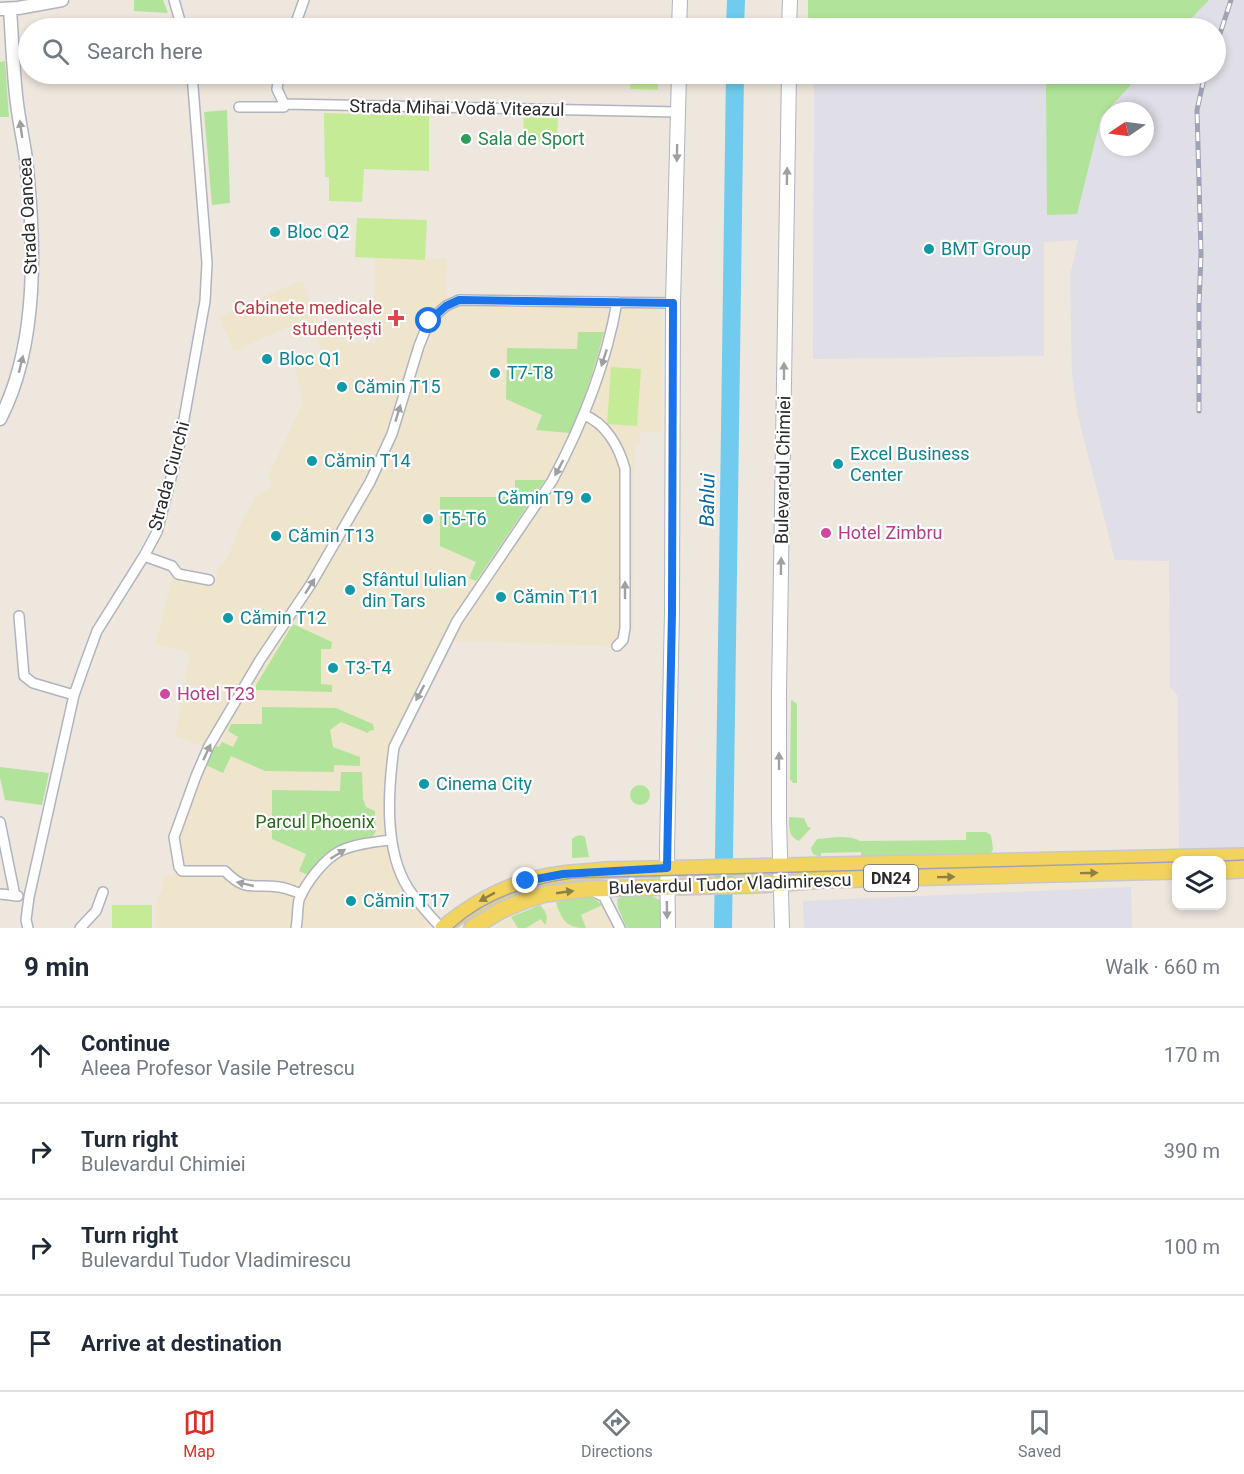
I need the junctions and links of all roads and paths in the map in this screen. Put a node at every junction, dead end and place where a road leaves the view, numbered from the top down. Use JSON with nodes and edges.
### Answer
{"nodes":[{"id":1,"x":62,"y":0,"type":"edge"},
{"id":2,"x":174,"y":0,"type":"edge"},
{"id":3,"x":304,"y":0,"type":"edge"},
{"id":4,"x":680,"y":0,"type":"edge"},
{"id":5,"x":790,"y":0,"type":"edge"},
{"id":6,"x":5,"y":9,"type":"edge"},
{"id":7,"x":179,"y":18,"type":"edge"},
{"id":8,"x":298,"y":18,"type":"edge"},
{"id":9,"x":679,"y":18,"type":"edge"},
{"id":10,"x":789,"y":18,"type":"edge"},
{"id":11,"x":193,"y":84,"type":"edge"},
{"id":12,"x":278,"y":84,"type":"edge"},
{"id":13,"x":678,"y":84,"type":"edge"},
{"id":14,"x":789,"y":84,"type":"edge"},
{"id":15,"x":284,"y":104,"type":"junction"},
{"id":16,"x":239,"y":106,"type":"dead end"},
{"id":17,"x":678,"y":111,"type":"junction"},
{"id":18,"x":617,"y":302,"type":"junction"},
{"id":19,"x":673,"y":303,"type":"junction"},
{"id":20,"x":584,"y":415,"type":"junction"},
{"id":21,"x":0,"y":419,"type":"edge"},
{"id":22,"x":144,"y":556,"type":"junction"},
{"id":23,"x":209,"y":580,"type":"dead end"},
{"id":24,"x":19,"y":616,"type":"dead end"},
{"id":25,"x":617,"y":646,"type":"dead end"},
{"id":26,"x":74,"y":695,"type":"junction"},
{"id":27,"x":0,"y":822,"type":"edge"},
{"id":28,"x":390,"y":840,"type":"junction"},
{"id":29,"x":1244,"y":856,"type":"edge"},
{"id":30,"x":782,"y":866,"type":"junction"},
{"id":31,"x":667,"y":868,"type":"junction"},
{"id":32,"x":1244,"y":870,"type":"edge"},
{"id":33,"x":1172,"y":871,"type":"edge"},
{"id":34,"x":1226,"y":871,"type":"edge"},
{"id":35,"x":782,"y":882,"type":"junction"},
{"id":36,"x":667,"y":886,"type":"junction"},
{"id":37,"x":588,"y":889,"type":"junction"},
{"id":38,"x":103,"y":892,"type":"dead end"},
{"id":39,"x":0,"y":894,"type":"edge"},
{"id":40,"x":302,"y":894,"type":"junction"},
{"id":41,"x":15,"y":896,"type":"junction"},
{"id":42,"x":29,"y":897,"type":"junction"},
{"id":43,"x":28,"y":928,"type":"edge"},
{"id":44,"x":80,"y":928,"type":"edge"},
{"id":45,"x":296,"y":928,"type":"edge"},
{"id":46,"x":442,"y":928,"type":"edge"},
{"id":47,"x":472,"y":928,"type":"edge"},
{"id":48,"x":620,"y":928,"type":"edge"},
{"id":49,"x":668,"y":928,"type":"edge"},
{"id":50,"x":782,"y":928,"type":"edge"}],
"edges":[{"from":1,"to":6,"type":"street"},
{"from":2,"to":7,"type":"street"},
{"from":3,"to":8,"type":"street"},
{"from":4,"to":9,"type":"main road"},
{"from":5,"to":10,"type":"main road"},
{"from":21,"to":6,"type":"street","name":"Strada Oancea","one_way":true},
{"from":11,"to":22,"type":"street","name":"Strada Ciurchi"},
{"from":12,"to":15,"type":"street"},
{"from":13,"to":17,"type":"main road"},
{"from":30,"to":14,"type":"main road","name":"Bulevardul Chimiei","one_way":true},
{"from":15,"to":16,"type":"street","name":"Strada Mihai Vodă Viteazul"},
{"from":15,"to":17,"type":"street","name":"Strada Mihai Vodă Viteazul"},
{"from":17,"to":19,"type":"main road","one_way":true},
{"from":18,"to":19,"type":"street"},
{"from":18,"to":20,"type":"street","one_way":true},
{"from":40,"to":18,"type":"street","one_way":true},
{"from":19,"to":31,"type":"main road"},
{"from":25,"to":20,"type":"street","one_way":true},
{"from":20,"to":28,"type":"street","one_way":true},
{"from":22,"to":23,"type":"street"},
{"from":22,"to":26,"type":"street","name":"Strada Ciurchi"},
{"from":24,"to":26,"type":"street"},
{"from":26,"to":42,"type":"street","name":"Strada Ciurchi"},
{"from":27,"to":41,"type":"street"},
{"from":40,"to":28,"type":"street","one_way":true},
{"from":28,"to":46,"type":"street"},
{"from":29,"to":30,"type":"main road","name":"Bulevardul Tudor Vladimirescu","number":"DN24"},
{"from":30,"to":31,"type":"main road","name":"Bulevardul Tudor Vladimirescu","number":"DN24"},
{"from":30,"to":35,"type":"main road","name":"Bulevardul Chimiei"},
{"from":31,"to":36,"type":"main road"},
{"from":31,"to":46,"type":"main road","name":"Bulevardul Tudor Vladimirescu","number":"DN24","one_way":true},
{"from":32,"to":34,"type":"main road"},
{"from":35,"to":33,"type":"main road","name":"Bulevardul Tudor Vladimirescu","number":"DN24","one_way":true},
{"from":35,"to":36,"type":"main road","name":"Bulevardul Tudor Vladimirescu","number":"DN24"},
{"from":35,"to":50,"type":"main road","name":"Bulevardul Chimiei"},
{"from":36,"to":37,"type":"main road","name":"Bulevardul Tudor Vladimirescu","number":"DN24"},
{"from":36,"to":49,"type":"main road","one_way":true},
{"from":47,"to":37,"type":"main road","name":"Bulevardul Tudor Vladimirescu","number":"DN24","one_way":true},
{"from":37,"to":48,"type":"street"},
{"from":38,"to":44,"type":"street"},
{"from":39,"to":41,"type":"street"},
{"from":40,"to":45,"type":"street"},
{"from":41,"to":42,"type":"street"},
{"from":42,"to":43,"type":"street","name":"Strada Ciurchi"}]}
